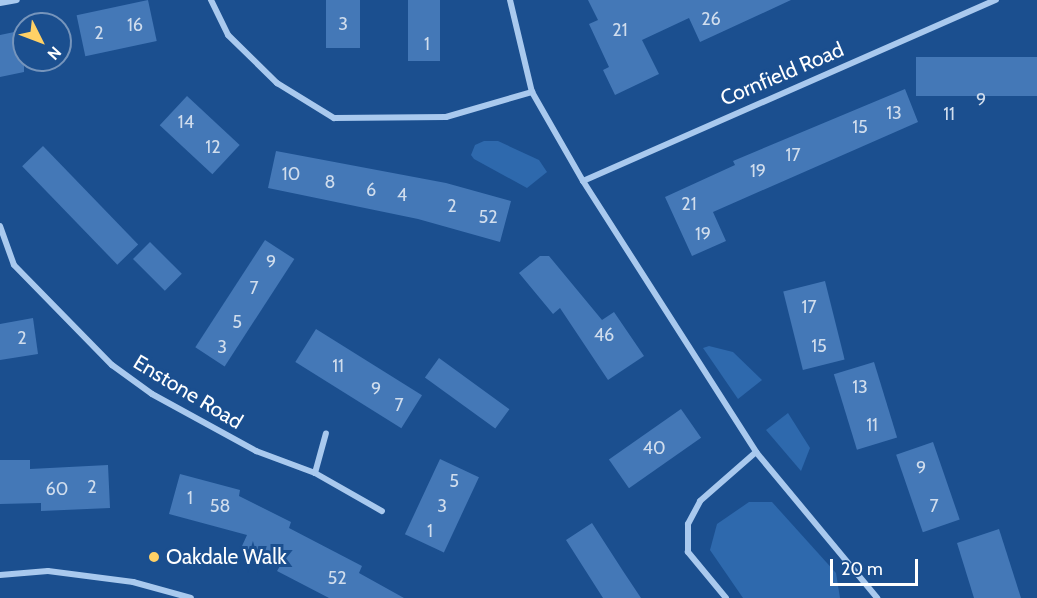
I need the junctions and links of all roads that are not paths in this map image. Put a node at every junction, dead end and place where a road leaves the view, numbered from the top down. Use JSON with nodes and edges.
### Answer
{"nodes":[{"id":1,"x":18,"y":0,"type":"edge"},
{"id":2,"x":211,"y":0,"type":"edge"},
{"id":3,"x":510,"y":0,"type":"edge"},
{"id":4,"x":996,"y":0,"type":"edge"},
{"id":5,"x":0,"y":3,"type":"edge"},
{"id":6,"x":532,"y":92,"type":"junction"},
{"id":7,"x":583,"y":181,"type":"junction"},
{"id":8,"x":0,"y":226,"type":"edge"},
{"id":9,"x":326,"y":433,"type":"dead end"},
{"id":10,"x":756,"y":452,"type":"junction"},
{"id":11,"x":315,"y":473,"type":"junction"},
{"id":12,"x":382,"y":512,"type":"dead end"},
{"id":13,"x":0,"y":575,"type":"edge"},
{"id":14,"x":190,"y":598,"type":"edge"},
{"id":15,"x":726,"y":598,"type":"edge"},
{"id":16,"x":875,"y":598,"type":"edge"}],
"edges":[{"from":1,"to":5,"type":"street"},
{"from":2,"to":6,"type":"street"},
{"from":3,"to":6,"type":"street"},
{"from":4,"to":7,"type":"street","name":"Cornfield Road"},
{"from":6,"to":7,"type":"street"},
{"from":7,"to":10,"type":"street"},
{"from":8,"to":11,"type":"street","name":"Enstone Road"},
{"from":9,"to":11,"type":"street"},
{"from":10,"to":15,"type":"street"},
{"from":10,"to":16,"type":"street"},
{"from":11,"to":12,"type":"street","name":"Enstone Road"},
{"from":13,"to":14,"type":"street"}]}
